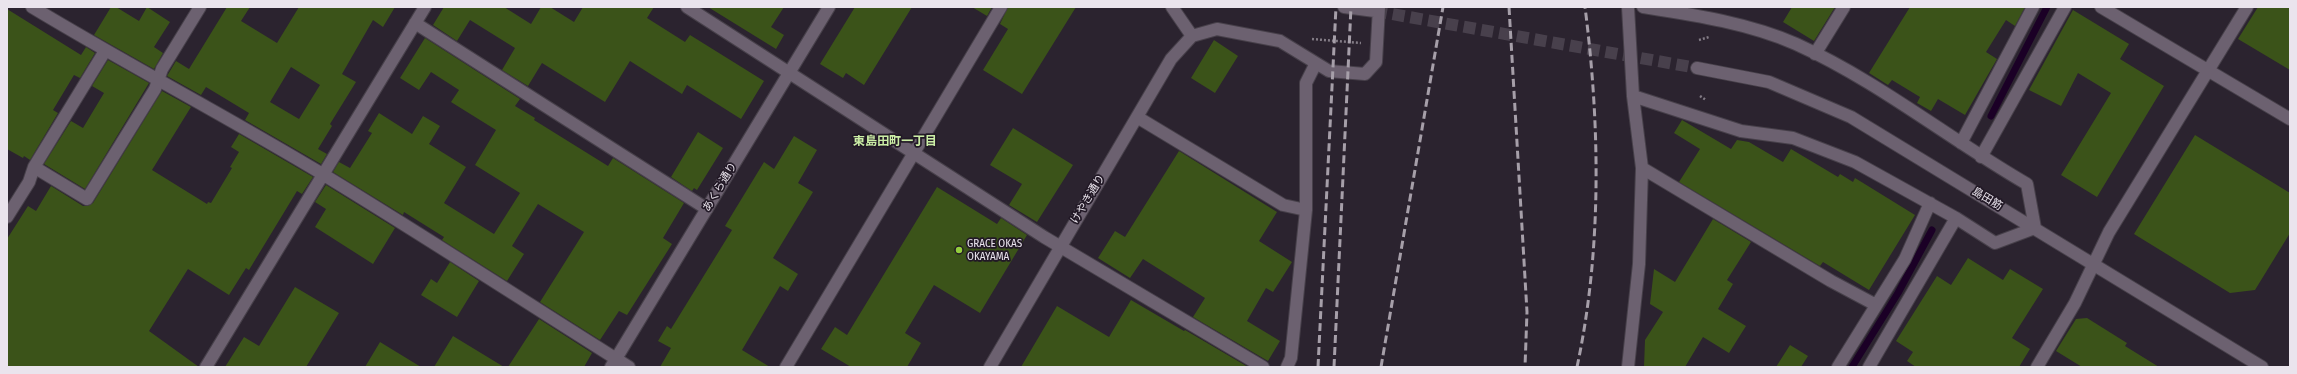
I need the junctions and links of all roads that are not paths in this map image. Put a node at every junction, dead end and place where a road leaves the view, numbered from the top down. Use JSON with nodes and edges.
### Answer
{"nodes":[{"id":1,"x":32,"y":7,"type":"edge"},
{"id":2,"x":200,"y":7,"type":"edge"},
{"id":3,"x":425,"y":7,"type":"edge"},
{"id":4,"x":688,"y":7,"type":"edge"},
{"id":5,"x":829,"y":7,"type":"edge"},
{"id":6,"x":1001,"y":7,"type":"edge"},
{"id":7,"x":1172,"y":7,"type":"edge"},
{"id":8,"x":1344,"y":7,"type":"edge"},
{"id":9,"x":1628,"y":7,"type":"edge"},
{"id":10,"x":1643,"y":7,"type":"edge"},
{"id":11,"x":1844,"y":7,"type":"edge"},
{"id":12,"x":2033,"y":7,"type":"edge"},
{"id":13,"x":2065,"y":7,"type":"edge"},
{"id":14,"x":2101,"y":7,"type":"edge"},
{"id":15,"x":2247,"y":7,"type":"edge"},
{"id":16,"x":1377,"y":9,"type":"edge"},
{"id":17,"x":415,"y":23,"type":"junction"},
{"id":18,"x":1192,"y":36,"type":"junction"},
{"id":19,"x":105,"y":51,"type":"junction"},
{"id":20,"x":1815,"y":54,"type":"junction"},
{"id":21,"x":1316,"y":63,"type":"junction"},
{"id":22,"x":1697,"y":68,"type":"tunnel mouth"},
{"id":23,"x":2209,"y":72,"type":"junction"},
{"id":24,"x":789,"y":74,"type":"junction"},
{"id":25,"x":157,"y":79,"type":"junction"},
{"id":26,"x":1633,"y":96,"type":"junction"},
{"id":27,"x":1137,"y":117,"type":"junction"},
{"id":28,"x":2290,"y":119,"type":"edge"},
{"id":29,"x":1961,"y":144,"type":"junction"},
{"id":30,"x":914,"y":151,"type":"junction"},
{"id":31,"x":1981,"y":157,"type":"junction"},
{"id":32,"x":34,"y":167,"type":"junction"},
{"id":33,"x":1642,"y":168,"type":"junction"},
{"id":34,"x":323,"y":175,"type":"junction"},
{"id":35,"x":1930,"y":203,"type":"junction"},
{"id":36,"x":707,"y":210,"type":"junction"},
{"id":37,"x":1306,"y":210,"type":"junction"},
{"id":38,"x":7,"y":217,"type":"edge"},
{"id":39,"x":1956,"y":218,"type":"junction"},
{"id":40,"x":2035,"y":228,"type":"junction"},
{"id":41,"x":1060,"y":246,"type":"junction"},
{"id":42,"x":2093,"y":264,"type":"junction"},
{"id":43,"x":1876,"y":305,"type":"junction"},
{"id":44,"x":614,"y":363,"type":"edge"},
{"id":45,"x":1875,"y":365,"type":"edge"},
{"id":46,"x":210,"y":366,"type":"edge"},
{"id":47,"x":629,"y":367,"type":"edge"},
{"id":48,"x":786,"y":367,"type":"edge"},
{"id":49,"x":990,"y":367,"type":"edge"},
{"id":50,"x":1263,"y":367,"type":"edge"},
{"id":51,"x":1287,"y":367,"type":"edge"},
{"id":52,"x":1628,"y":367,"type":"edge"},
{"id":53,"x":1838,"y":367,"type":"edge"},
{"id":54,"x":2037,"y":367,"type":"edge"},
{"id":55,"x":2262,"y":367,"type":"edge"}],
"edges":[{"from":1,"to":19,"type":"street"},
{"from":2,"to":25,"type":"street"},
{"from":3,"to":17,"type":"street"},
{"from":4,"to":24,"type":"street"},
{"from":5,"to":24,"type":"street","name":"あくら通り"},
{"from":6,"to":30,"type":"street"},
{"from":7,"to":18,"type":"street"},
{"from":8,"to":16,"type":"street"},
{"from":9,"to":26,"type":"street"},
{"from":10,"to":20,"type":"street"},
{"from":11,"to":20,"type":"street"},
{"from":12,"to":29,"type":"street"},
{"from":13,"to":31,"type":"street"},
{"from":14,"to":23,"type":"street"},
{"from":15,"to":23,"type":"street"},
{"from":16,"to":21,"type":"street"},
{"from":17,"to":34,"type":"street"},
{"from":17,"to":36,"type":"street"},
{"from":18,"to":21,"type":"street"},
{"from":18,"to":27,"type":"street","name":"けやき通り"},
{"from":19,"to":25,"type":"street"},
{"from":19,"to":32,"type":"street"},
{"from":20,"to":29,"type":"street"},
{"from":21,"to":37,"type":"street"},
{"from":22,"to":40,"type":"street","name":"島田筋"},
{"from":23,"to":28,"type":"street"},
{"from":23,"to":42,"type":"street"},
{"from":24,"to":30,"type":"street"},
{"from":24,"to":36,"type":"street","name":"あくら通り"},
{"from":25,"to":32,"type":"street"},
{"from":25,"to":34,"type":"street"},
{"from":26,"to":33,"type":"street"},
{"from":26,"to":35,"type":"street"},
{"from":27,"to":37,"type":"street"},
{"from":27,"to":41,"type":"street","name":"けやき通り"},
{"from":29,"to":31,"type":"street"},
{"from":30,"to":41,"type":"street"},
{"from":30,"to":48,"type":"street"},
{"from":31,"to":40,"type":"street"},
{"from":32,"to":38,"type":"street"},
{"from":33,"to":43,"type":"street"},
{"from":33,"to":52,"type":"street"},
{"from":34,"to":44,"type":"street"},
{"from":34,"to":46,"type":"street"},
{"from":35,"to":39,"type":"street"},
{"from":35,"to":43,"type":"street"},
{"from":36,"to":44,"type":"street","name":"あくら通り"},
{"from":37,"to":51,"type":"street"},
{"from":39,"to":40,"type":"street"},
{"from":39,"to":45,"type":"street"},
{"from":40,"to":42,"type":"street","name":"島田筋"},
{"from":41,"to":49,"type":"street","name":"けやき通り"},
{"from":41,"to":50,"type":"street"},
{"from":42,"to":54,"type":"street"},
{"from":42,"to":55,"type":"street","name":"島田筋"},
{"from":43,"to":53,"type":"street"},
{"from":44,"to":47,"type":"street"}]}
